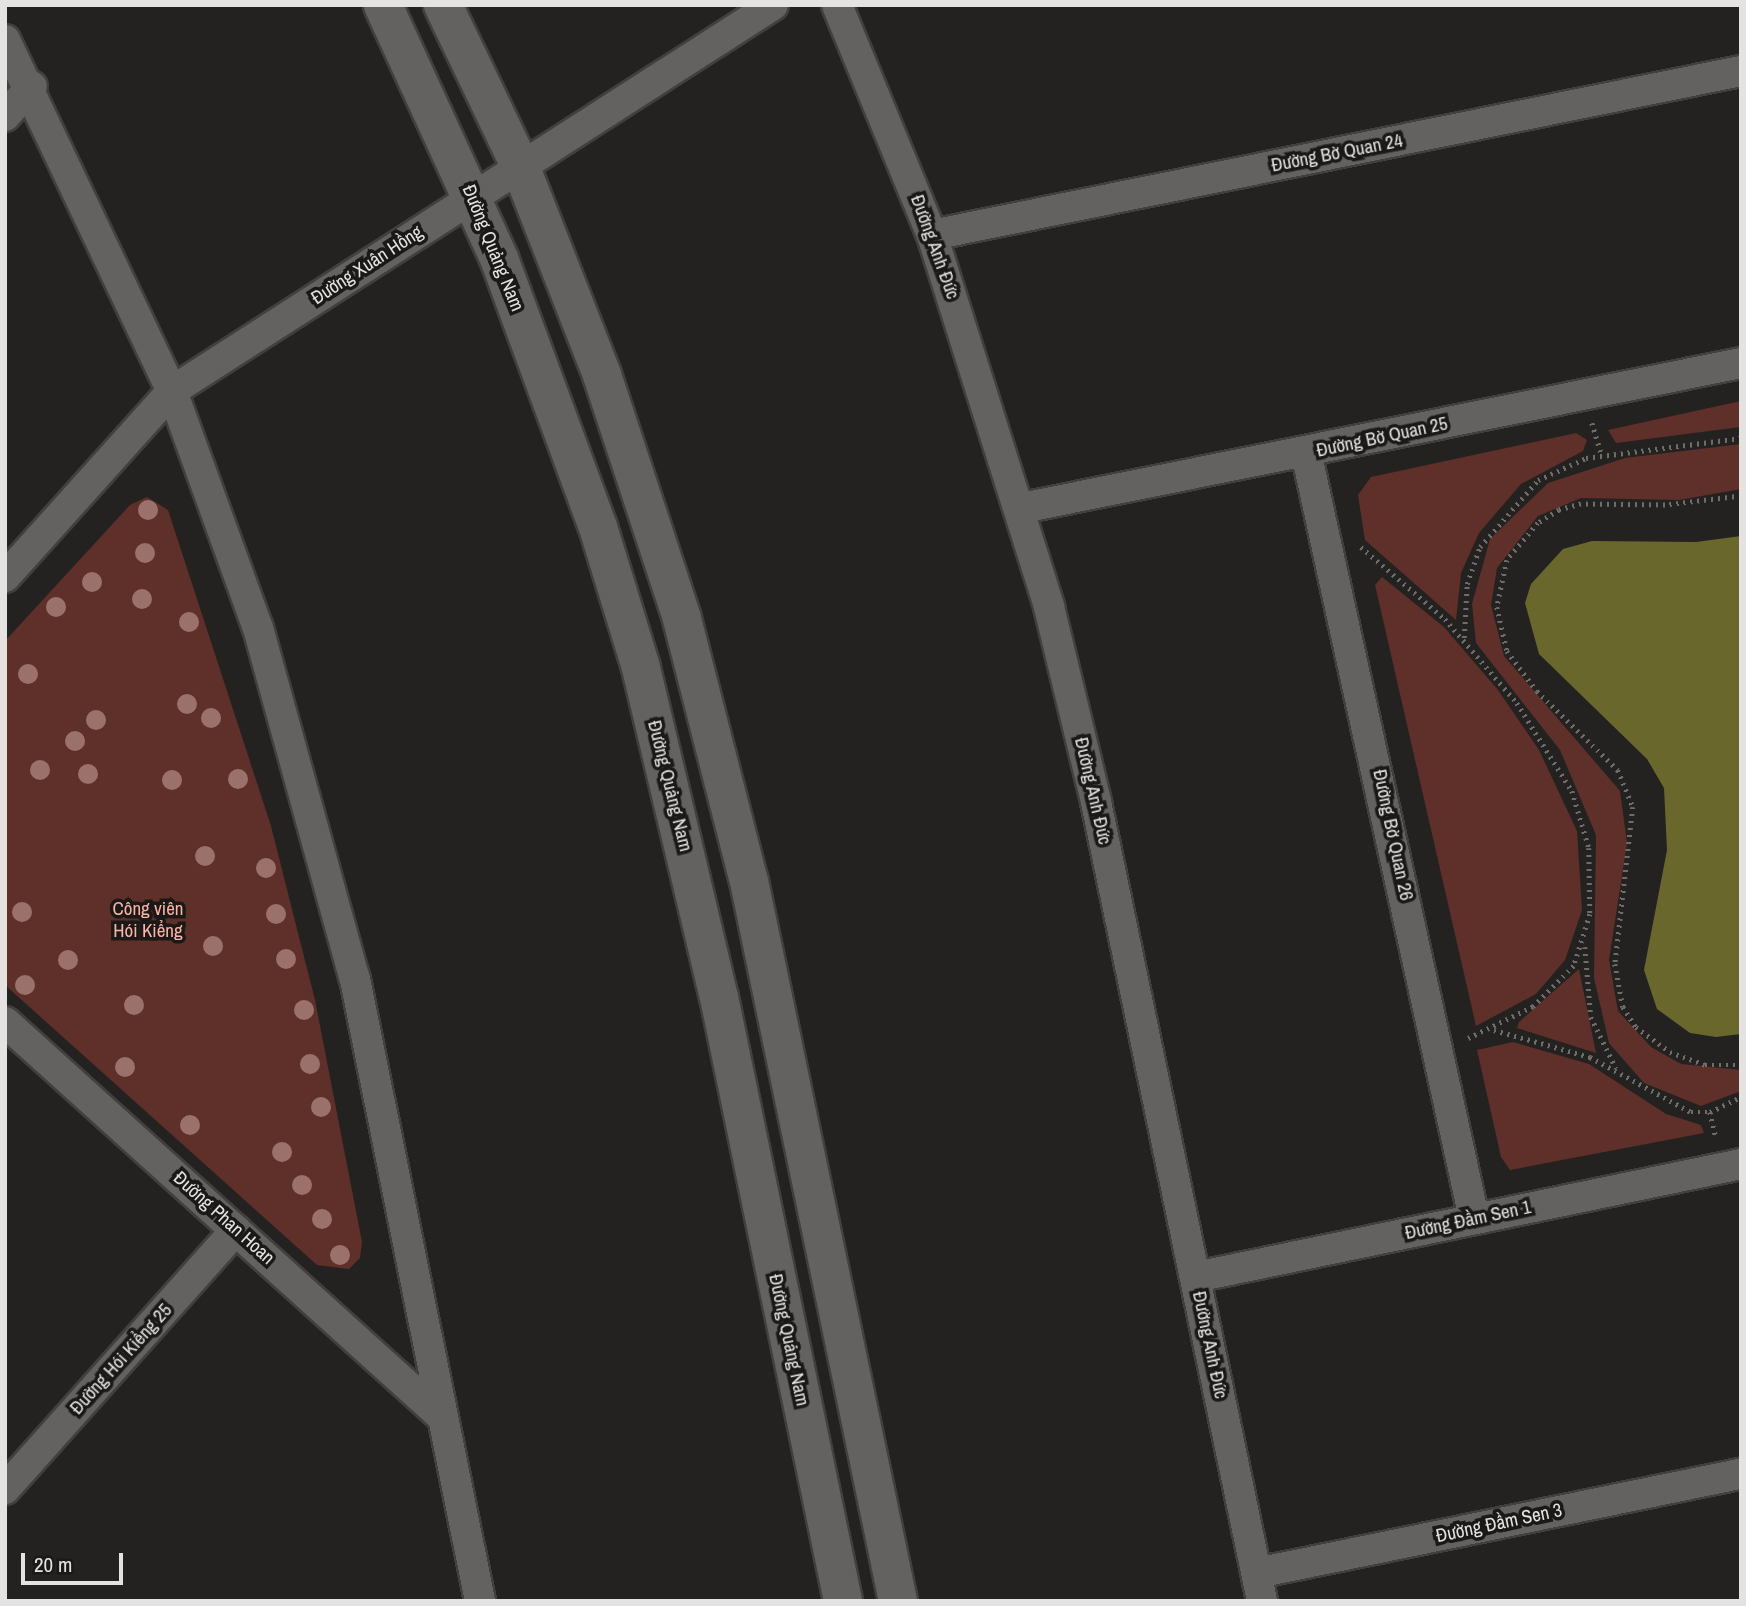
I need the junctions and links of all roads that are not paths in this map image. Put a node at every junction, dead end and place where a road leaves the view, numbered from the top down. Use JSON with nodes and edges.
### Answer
{"nodes":[{"id":1,"x":383,"y":5,"type":"edge"},
{"id":2,"x":443,"y":5,"type":"edge"},
{"id":3,"x":774,"y":5,"type":"edge"},
{"id":4,"x":837,"y":5,"type":"edge"},
{"id":5,"x":5,"y":40,"type":"edge"},
{"id":6,"x":1741,"y":71,"type":"edge"},
{"id":7,"x":32,"y":86,"type":"junction"},
{"id":8,"x":5,"y":116,"type":"edge"},
{"id":9,"x":521,"y":168,"type":"junction"},
{"id":10,"x":473,"y":197,"type":"junction"},
{"id":11,"x":932,"y":235,"type":"junction"},
{"id":12,"x":1741,"y":363,"type":"edge"},
{"id":13,"x":173,"y":391,"type":"junction"},
{"id":14,"x":1306,"y":452,"type":"junction"},
{"id":15,"x":1022,"y":508,"type":"junction"},
{"id":16,"x":5,"y":578,"type":"edge"},
{"id":17,"x":8,"y":1029,"type":"edge"},
{"id":18,"x":1741,"y":1164,"type":"edge"},
{"id":19,"x":1474,"y":1218,"type":"junction"},
{"id":20,"x":236,"y":1230,"type":"junction"},
{"id":21,"x":1196,"y":1278,"type":"junction"},
{"id":22,"x":441,"y":1416,"type":"junction"},
{"id":23,"x":1741,"y":1474,"type":"edge"},
{"id":24,"x":5,"y":1489,"type":"edge"},
{"id":25,"x":1259,"y":1587,"type":"edge"},
{"id":26,"x":480,"y":1601,"type":"edge"},
{"id":27,"x":843,"y":1601,"type":"edge"},
{"id":28,"x":898,"y":1601,"type":"edge"}],
"edges":[{"from":1,"to":10,"type":"main road","name":"Đường Quảng Nam"},
{"from":2,"to":9,"type":"main road"},
{"from":3,"to":9,"type":"street","name":"Đường Xuân Hồng"},
{"from":4,"to":11,"type":"street","name":"Đường Anh Đức"},
{"from":5,"to":7,"type":"street"},
{"from":6,"to":11,"type":"street","name":"Đường Bờ Quan 24"},
{"from":7,"to":8,"type":"street"},
{"from":7,"to":13,"type":"street"},
{"from":9,"to":10,"type":"street","name":"Đường Xuân Hồng"},
{"from":9,"to":28,"type":"main road"},
{"from":10,"to":13,"type":"street","name":"Đường Xuân Hồng"},
{"from":10,"to":27,"type":"main road","name":"Đường Quảng Nam"},
{"from":11,"to":15,"type":"street","name":"Đường Anh Đức"},
{"from":12,"to":14,"type":"street","name":"Đường Bờ Quan 25"},
{"from":13,"to":16,"type":"street","name":"Đường Xuân Hồng"},
{"from":13,"to":22,"type":"street"},
{"from":14,"to":15,"type":"street","name":"Đường Bờ Quan 25"},
{"from":14,"to":19,"type":"street","name":"Đường Bờ Quan 26"},
{"from":15,"to":21,"type":"street","name":"Đường Anh Đức"},
{"from":17,"to":20,"type":"street","name":"Đường Phan Hoan"},
{"from":18,"to":19,"type":"street","name":"Đường Đầm Sen 1"},
{"from":19,"to":21,"type":"street","name":"Đường Đầm Sen 1"},
{"from":20,"to":22,"type":"street","name":"Đường Phan Hoan"},
{"from":20,"to":24,"type":"street","name":"Đường Hói Kiểng 25"},
{"from":21,"to":25,"type":"street","name":"Đường Anh Đức"},
{"from":22,"to":26,"type":"street"},
{"from":23,"to":25,"type":"street","name":"Đường Đầm Sen 3"}]}
